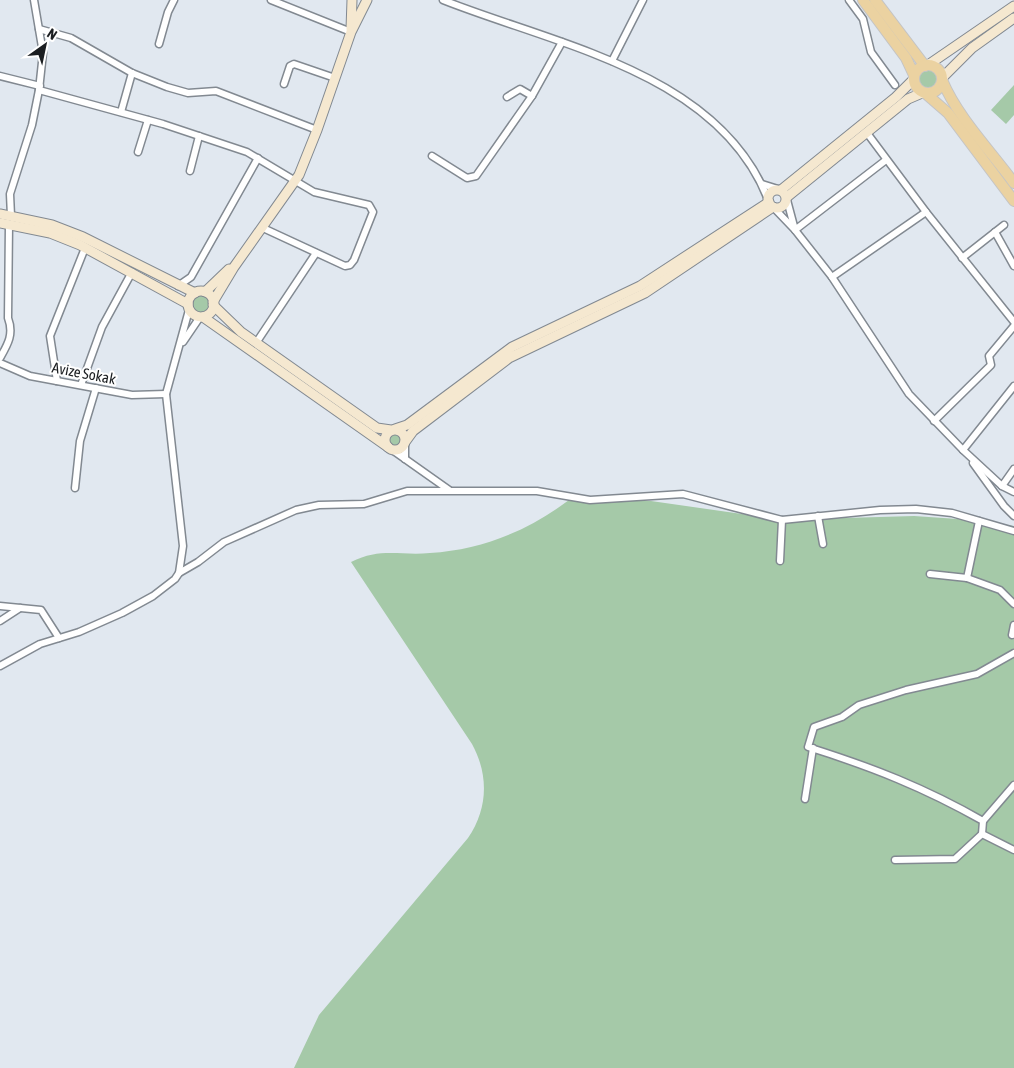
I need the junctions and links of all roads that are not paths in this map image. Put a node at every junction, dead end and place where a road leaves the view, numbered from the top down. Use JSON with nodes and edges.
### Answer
{"nodes":[{"id":1,"x":34,"y":0,"type":"edge"},
{"id":2,"x":174,"y":0,"type":"edge"},
{"id":3,"x":271,"y":0,"type":"edge"},
{"id":4,"x":352,"y":0,"type":"edge"},
{"id":5,"x":367,"y":0,"type":"edge"},
{"id":6,"x":442,"y":0,"type":"edge"},
{"id":7,"x":643,"y":0,"type":"edge"},
{"id":8,"x":849,"y":0,"type":"edge"},
{"id":9,"x":863,"y":0,"type":"edge"},
{"id":10,"x":875,"y":0,"type":"edge"},
{"id":11,"x":1014,"y":6,"type":"edge"},
{"id":12,"x":1014,"y":18,"type":"edge"},
{"id":13,"x":39,"y":29,"type":"junction"},
{"id":14,"x":351,"y":32,"type":"junction"},
{"id":15,"x":562,"y":42,"type":"junction"},
{"id":16,"x":159,"y":44,"type":"dead end"},
{"id":17,"x":612,"y":62,"type":"junction"},
{"id":18,"x":927,"y":66,"type":"junction"},
{"id":19,"x":132,"y":74,"type":"junction"},
{"id":20,"x":0,"y":76,"type":"edge"},
{"id":21,"x":914,"y":77,"type":"junction"},
{"id":22,"x":335,"y":78,"type":"junction"},
{"id":23,"x":942,"y":79,"type":"junction"},
{"id":24,"x":284,"y":84,"type":"dead end"},
{"id":25,"x":895,"y":84,"type":"dead end"},
{"id":26,"x":39,"y":88,"type":"junction"},
{"id":27,"x":924,"y":93,"type":"junction"},
{"id":28,"x":532,"y":96,"type":"junction"},
{"id":29,"x":507,"y":97,"type":"dead end"},
{"id":30,"x":121,"y":112,"type":"junction"},
{"id":31,"x":148,"y":120,"type":"junction"},
{"id":32,"x":317,"y":130,"type":"junction"},
{"id":33,"x":867,"y":133,"type":"junction"},
{"id":34,"x":200,"y":136,"type":"junction"},
{"id":35,"x":138,"y":152,"type":"dead end"},
{"id":36,"x":432,"y":156,"type":"dead end"},
{"id":37,"x":258,"y":158,"type":"junction"},
{"id":38,"x":886,"y":160,"type":"junction"},
{"id":39,"x":190,"y":171,"type":"dead end"},
{"id":40,"x":295,"y":182,"type":"junction"},
{"id":41,"x":1014,"y":183,"type":"edge"},
{"id":42,"x":762,"y":184,"type":"junction"},
{"id":43,"x":783,"y":194,"type":"junction"},
{"id":44,"x":1014,"y":201,"type":"edge"},
{"id":45,"x":771,"y":204,"type":"junction"},
{"id":46,"x":926,"y":212,"type":"junction"},
{"id":47,"x":0,"y":214,"type":"edge"},
{"id":48,"x":7,"y":221,"type":"edge"},
{"id":49,"x":1004,"y":225,"type":"dead end"},
{"id":50,"x":262,"y":228,"type":"junction"},
{"id":51,"x":795,"y":230,"type":"junction"},
{"id":52,"x":995,"y":232,"type":"junction"},
{"id":53,"x":85,"y":248,"type":"junction"},
{"id":54,"x":316,"y":253,"type":"junction"},
{"id":55,"x":962,"y":258,"type":"junction"},
{"id":56,"x":234,"y":266,"type":"junction"},
{"id":57,"x":1014,"y":266,"type":"edge"},
{"id":58,"x":132,"y":272,"type":"junction"},
{"id":59,"x":832,"y":277,"type":"junction"},
{"id":60,"x":178,"y":286,"type":"junction"},
{"id":61,"x":205,"y":292,"type":"junction"},
{"id":62,"x":195,"y":293,"type":"junction"},
{"id":63,"x":213,"y":304,"type":"junction"},
{"id":64,"x":189,"y":307,"type":"junction"},
{"id":65,"x":0,"y":313,"type":"edge"},
{"id":66,"x":202,"y":317,"type":"junction"},
{"id":67,"x":8,"y":318,"type":"junction"},
{"id":68,"x":1014,"y":324,"type":"edge"},
{"id":69,"x":256,"y":343,"type":"junction"},
{"id":70,"x":179,"y":347,"type":"junction"},
{"id":71,"x":0,"y":358,"type":"edge"},
{"id":72,"x":0,"y":363,"type":"edge"},
{"id":73,"x":56,"y":381,"type":"junction"},
{"id":74,"x":81,"y":385,"type":"junction"},
{"id":75,"x":1014,"y":386,"type":"edge"},
{"id":76,"x":96,"y":388,"type":"junction"},
{"id":77,"x":166,"y":394,"type":"junction"},
{"id":78,"x":934,"y":421,"type":"junction"},
{"id":79,"x":393,"y":430,"type":"junction"},
{"id":80,"x":405,"y":442,"type":"junction"},
{"id":81,"x":389,"y":448,"type":"junction"},
{"id":82,"x":963,"y":450,"type":"junction"},
{"id":83,"x":405,"y":459,"type":"junction"},
{"id":84,"x":1014,"y":469,"type":"edge"},
{"id":85,"x":1002,"y":486,"type":"junction"},
{"id":86,"x":75,"y":488,"type":"dead end"},
{"id":87,"x":449,"y":490,"type":"junction"},
{"id":88,"x":1014,"y":492,"type":"edge"},
{"id":89,"x":818,"y":516,"type":"junction"},
{"id":90,"x":1014,"y":516,"type":"edge"},
{"id":91,"x":782,"y":520,"type":"junction"},
{"id":92,"x":978,"y":521,"type":"junction"},
{"id":93,"x":1014,"y":531,"type":"edge"},
{"id":94,"x":823,"y":544,"type":"dead end"},
{"id":95,"x":780,"y":561,"type":"dead end"},
{"id":96,"x":179,"y":573,"type":"junction"},
{"id":97,"x":930,"y":574,"type":"dead end"},
{"id":98,"x":967,"y":578,"type":"junction"},
{"id":99,"x":1014,"y":604,"type":"edge"},
{"id":100,"x":0,"y":606,"type":"edge"},
{"id":101,"x":20,"y":608,"type":"junction"},
{"id":102,"x":0,"y":621,"type":"edge"},
{"id":103,"x":1014,"y":626,"type":"edge"},
{"id":104,"x":1012,"y":635,"type":"dead end"},
{"id":105,"x":59,"y":638,"type":"junction"},
{"id":106,"x":1014,"y":653,"type":"edge"},
{"id":107,"x":0,"y":666,"type":"edge"},
{"id":108,"x":813,"y":748,"type":"junction"},
{"id":109,"x":1014,"y":785,"type":"edge"},
{"id":110,"x":805,"y":799,"type":"dead end"},
{"id":111,"x":983,"y":821,"type":"junction"},
{"id":112,"x":982,"y":834,"type":"junction"},
{"id":113,"x":1014,"y":850,"type":"edge"},
{"id":114,"x":895,"y":860,"type":"dead end"}],
"edges":[{"from":1,"to":13,"type":"street"},
{"from":2,"to":16,"type":"street"},
{"from":3,"to":14,"type":"street"},
{"from":4,"to":14,"type":"street"},
{"from":5,"to":14,"type":"street"},
{"from":6,"to":15,"type":"street"},
{"from":7,"to":17,"type":"street"},
{"from":8,"to":25,"type":"street"},
{"from":9,"to":21,"type":"main road"},
{"from":10,"to":18,"type":"main road"},
{"from":11,"to":18,"type":"street"},
{"from":12,"to":23,"type":"street"},
{"from":13,"to":19,"type":"street"},
{"from":13,"to":26,"type":"street"},
{"from":14,"to":22,"type":"street"},
{"from":15,"to":17,"type":"street"},
{"from":15,"to":28,"type":"street"},
{"from":17,"to":42,"type":"street"},
{"from":18,"to":21,"type":"main road"},
{"from":18,"to":23,"type":"main road"},
{"from":19,"to":30,"type":"street"},
{"from":19,"to":32,"type":"street"},
{"from":20,"to":26,"type":"street"},
{"from":21,"to":27,"type":"main road"},
{"from":21,"to":43,"type":"street"},
{"from":22,"to":24,"type":"street"},
{"from":22,"to":32,"type":"street"},
{"from":23,"to":27,"type":"main road"},
{"from":23,"to":41,"type":"main road"},
{"from":26,"to":30,"type":"street"},
{"from":26,"to":48,"type":"street"},
{"from":27,"to":33,"type":"street"},
{"from":27,"to":44,"type":"main road"},
{"from":28,"to":29,"type":"street"},
{"from":28,"to":36,"type":"street"},
{"from":30,"to":31,"type":"street"},
{"from":31,"to":34,"type":"street"},
{"from":31,"to":35,"type":"street"},
{"from":32,"to":40,"type":"street"},
{"from":33,"to":38,"type":"street"},
{"from":33,"to":43,"type":"street"},
{"from":34,"to":37,"type":"street"},
{"from":34,"to":39,"type":"street"},
{"from":37,"to":40,"type":"street"},
{"from":37,"to":60,"type":"street"},
{"from":38,"to":46,"type":"street"},
{"from":38,"to":51,"type":"street"},
{"from":40,"to":50,"type":"street"},
{"from":40,"to":54,"type":"street"},
{"from":42,"to":43,"type":"street"},
{"from":42,"to":45,"type":"street"},
{"from":43,"to":45,"type":"street"},
{"from":43,"to":45,"type":"street"},
{"from":43,"to":51,"type":"street"},
{"from":45,"to":51,"type":"street"},
{"from":45,"to":79,"type":"street"},
{"from":45,"to":80,"type":"street"},
{"from":46,"to":55,"type":"street"},
{"from":46,"to":59,"type":"street"},
{"from":47,"to":48,"type":"street"},
{"from":48,"to":53,"type":"street"},
{"from":48,"to":60,"type":"street"},
{"from":48,"to":67,"type":"street"},
{"from":49,"to":52,"type":"street"},
{"from":50,"to":54,"type":"street"},
{"from":50,"to":56,"type":"street"},
{"from":51,"to":59,"type":"street"},
{"from":52,"to":55,"type":"street"},
{"from":52,"to":57,"type":"street"},
{"from":53,"to":58,"type":"street"},
{"from":53,"to":73,"type":"street"},
{"from":54,"to":69,"type":"street"},
{"from":55,"to":68,"type":"street"},
{"from":56,"to":61,"type":"street"},
{"from":56,"to":63,"type":"street"},
{"from":58,"to":64,"type":"street"},
{"from":58,"to":74,"type":"street"},
{"from":59,"to":78,"type":"street"},
{"from":60,"to":62,"type":"street"},
{"from":61,"to":62,"type":"street"},
{"from":61,"to":63,"type":"street"},
{"from":62,"to":64,"type":"street"},
{"from":63,"to":66,"type":"street"},
{"from":63,"to":69,"type":"street"},
{"from":64,"to":66,"type":"street"},
{"from":64,"to":70,"type":"street"},
{"from":65,"to":67,"type":"street"},
{"from":66,"to":70,"type":"street"},
{"from":66,"to":81,"type":"street"},
{"from":67,"to":71,"type":"street"},
{"from":68,"to":78,"type":"street"},
{"from":69,"to":79,"type":"street"},
{"from":70,"to":77,"type":"street"},
{"from":72,"to":73,"type":"street","name":"Avize Sokak"},
{"from":73,"to":74,"type":"street","name":"Avize Sokak"},
{"from":74,"to":76,"type":"street","name":"Avize Sokak"},
{"from":75,"to":82,"type":"street"},
{"from":76,"to":77,"type":"street","name":"Avize Sokak"},
{"from":76,"to":86,"type":"street"},
{"from":77,"to":96,"type":"street"},
{"from":78,"to":82,"type":"street"},
{"from":79,"to":80,"type":"street"},
{"from":79,"to":81,"type":"street"},
{"from":80,"to":81,"type":"street"},
{"from":80,"to":83,"type":"street"},
{"from":81,"to":83,"type":"street"},
{"from":82,"to":85,"type":"street"},
{"from":82,"to":90,"type":"street"},
{"from":83,"to":87,"type":"street"},
{"from":84,"to":85,"type":"street"},
{"from":85,"to":88,"type":"street"},
{"from":87,"to":91,"type":"street"},
{"from":87,"to":96,"type":"street"},
{"from":89,"to":91,"type":"street"},
{"from":89,"to":92,"type":"street"},
{"from":89,"to":94,"type":"street"},
{"from":91,"to":95,"type":"street"},
{"from":92,"to":93,"type":"street"},
{"from":92,"to":98,"type":"street"},
{"from":96,"to":105,"type":"street"},
{"from":97,"to":98,"type":"street"},
{"from":98,"to":99,"type":"street"},
{"from":100,"to":101,"type":"street"},
{"from":101,"to":102,"type":"street"},
{"from":101,"to":105,"type":"street"},
{"from":103,"to":104,"type":"street"},
{"from":105,"to":107,"type":"street"},
{"from":106,"to":108,"type":"street"},
{"from":108,"to":110,"type":"street"},
{"from":108,"to":111,"type":"street"},
{"from":109,"to":111,"type":"street"},
{"from":111,"to":112,"type":"street"},
{"from":112,"to":113,"type":"street"},
{"from":112,"to":114,"type":"street"}]}
